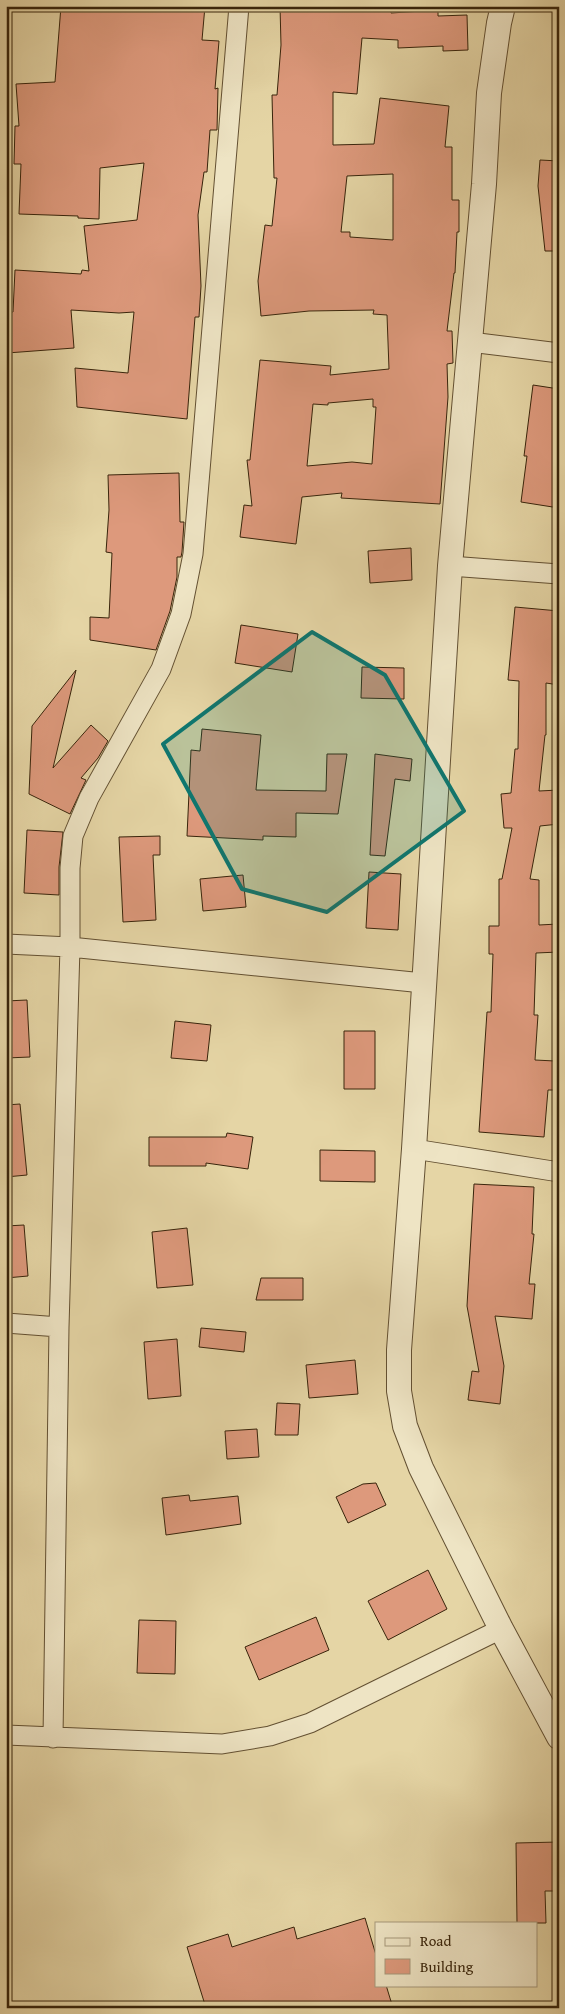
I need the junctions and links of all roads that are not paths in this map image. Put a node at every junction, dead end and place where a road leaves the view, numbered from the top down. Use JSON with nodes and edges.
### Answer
{"nodes":[{"id":1,"x":239,"y":6,"type":"edge"},
{"id":2,"x":503,"y":6,"type":"edge"},
{"id":3,"x":470,"y":342,"type":"junction"},
{"id":4,"x":559,"y":353,"type":"edge"},
{"id":5,"x":450,"y":566,"type":"junction"},
{"id":6,"x":559,"y":574,"type":"edge"},
{"id":7,"x":6,"y":944,"type":"edge"},
{"id":8,"x":70,"y":947,"type":"junction"},
{"id":9,"x":423,"y":983,"type":"junction"},
{"id":10,"x":414,"y":1149,"type":"junction"},
{"id":11,"x":559,"y":1172,"type":"edge"},
{"id":12,"x":6,"y":1323,"type":"edge"},
{"id":13,"x":59,"y":1327,"type":"junction"},
{"id":14,"x":501,"y":1629,"type":"junction"},
{"id":15,"x":6,"y":1735,"type":"edge"},
{"id":16,"x":559,"y":1737,"type":"edge"},
{"id":17,"x":54,"y":1738,"type":"junction"}],
"edges":[{"from":1,"to":8,"type":"street"},
{"from":2,"to":3,"type":"street"},
{"from":3,"to":4,"type":"street"},
{"from":3,"to":5,"type":"street"},
{"from":5,"to":6,"type":"street"},
{"from":5,"to":9,"type":"street"},
{"from":7,"to":8,"type":"street"},
{"from":8,"to":9,"type":"street"},
{"from":8,"to":13,"type":"street"},
{"from":9,"to":10,"type":"street"},
{"from":10,"to":11,"type":"street"},
{"from":10,"to":14,"type":"street"},
{"from":12,"to":13,"type":"street"},
{"from":13,"to":17,"type":"street"},
{"from":14,"to":16,"type":"street"},
{"from":14,"to":17,"type":"street"},
{"from":15,"to":17,"type":"street"}]}
